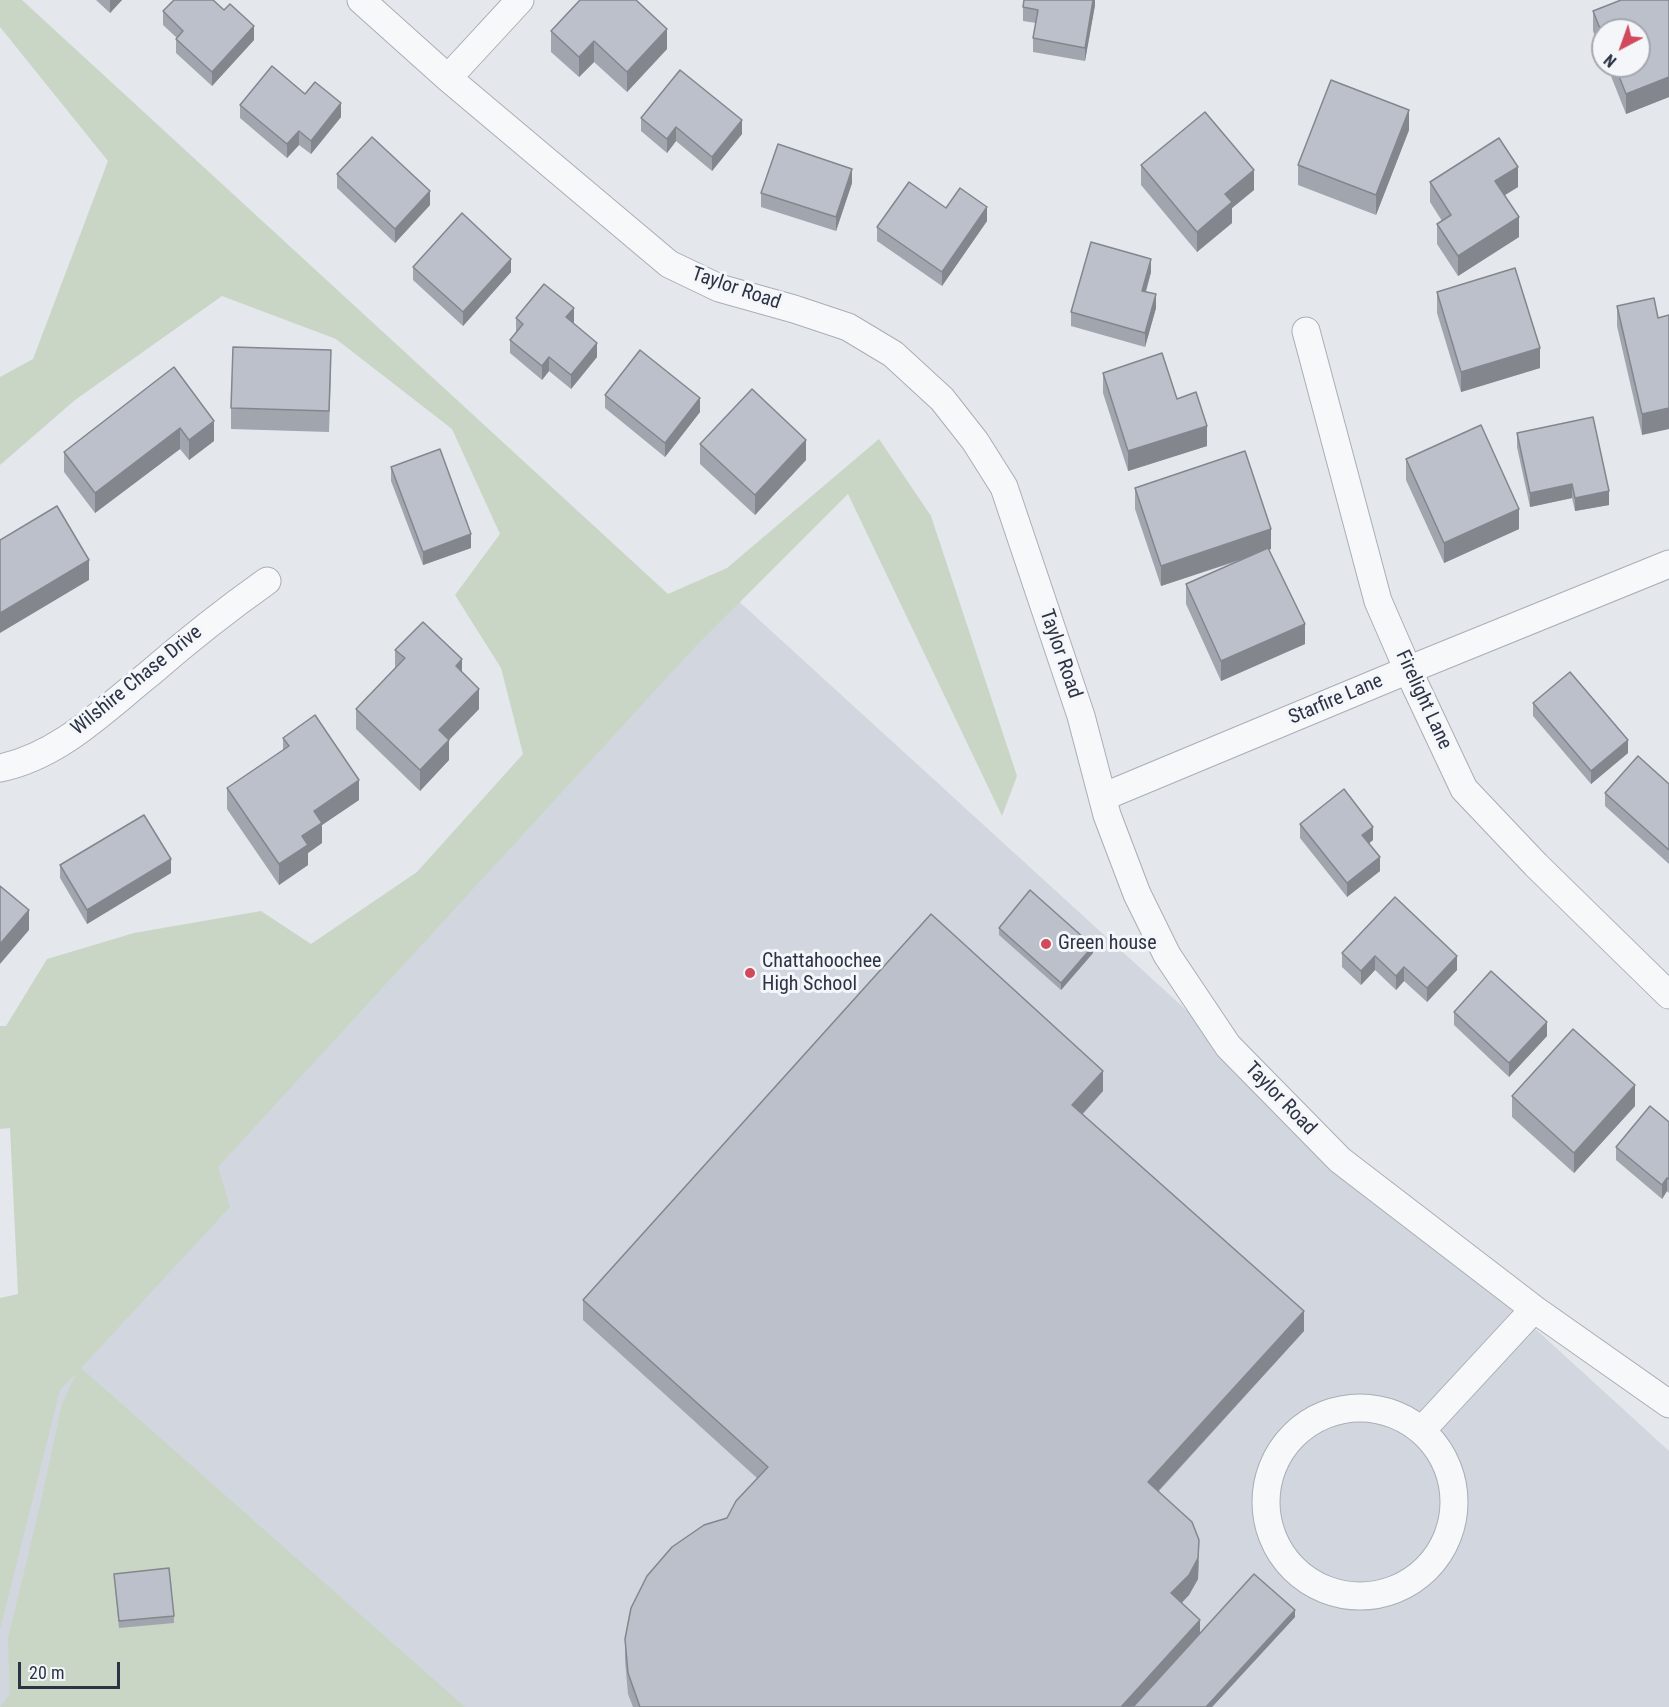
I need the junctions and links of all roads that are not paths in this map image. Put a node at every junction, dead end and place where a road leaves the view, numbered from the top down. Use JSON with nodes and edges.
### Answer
{"nodes":[{"id":1,"x":361,"y":0,"type":"edge"},
{"id":2,"x":520,"y":0,"type":"edge"},
{"id":3,"x":448,"y":78,"type":"junction"},
{"id":4,"x":1306,"y":331,"type":"dead end"},
{"id":5,"x":1669,"y":564,"type":"edge"},
{"id":6,"x":267,"y":581,"type":"dead end"},
{"id":7,"x":1408,"y":670,"type":"junction"},
{"id":8,"x":0,"y":768,"type":"edge"},
{"id":9,"x":1103,"y":797,"type":"junction"},
{"id":10,"x":1669,"y":995,"type":"edge"},
{"id":11,"x":1534,"y":1309,"type":"junction"},
{"id":12,"x":1669,"y":1404,"type":"edge"},
{"id":13,"x":1423,"y":1429,"type":"junction"}],
"edges":[{"from":1,"to":3,"type":"street","name":"Taylor Road"},
{"from":2,"to":3,"type":"street"},
{"from":3,"to":9,"type":"street","name":"Taylor Road"},
{"from":4,"to":7,"type":"street","name":"Firelight Lane"},
{"from":5,"to":7,"type":"street","name":"Starfire Lane"},
{"from":6,"to":8,"type":"street","name":"Wilshire Chase Drive"},
{"from":7,"to":9,"type":"street","name":"Starfire Lane"},
{"from":7,"to":10,"type":"street","name":"Firelight Lane"},
{"from":9,"to":11,"type":"street","name":"Taylor Road"},
{"from":11,"to":12,"type":"street","name":"Taylor Road"},
{"from":11,"to":13,"type":"street"},
{"from":13,"to":13,"type":"street"}]}
